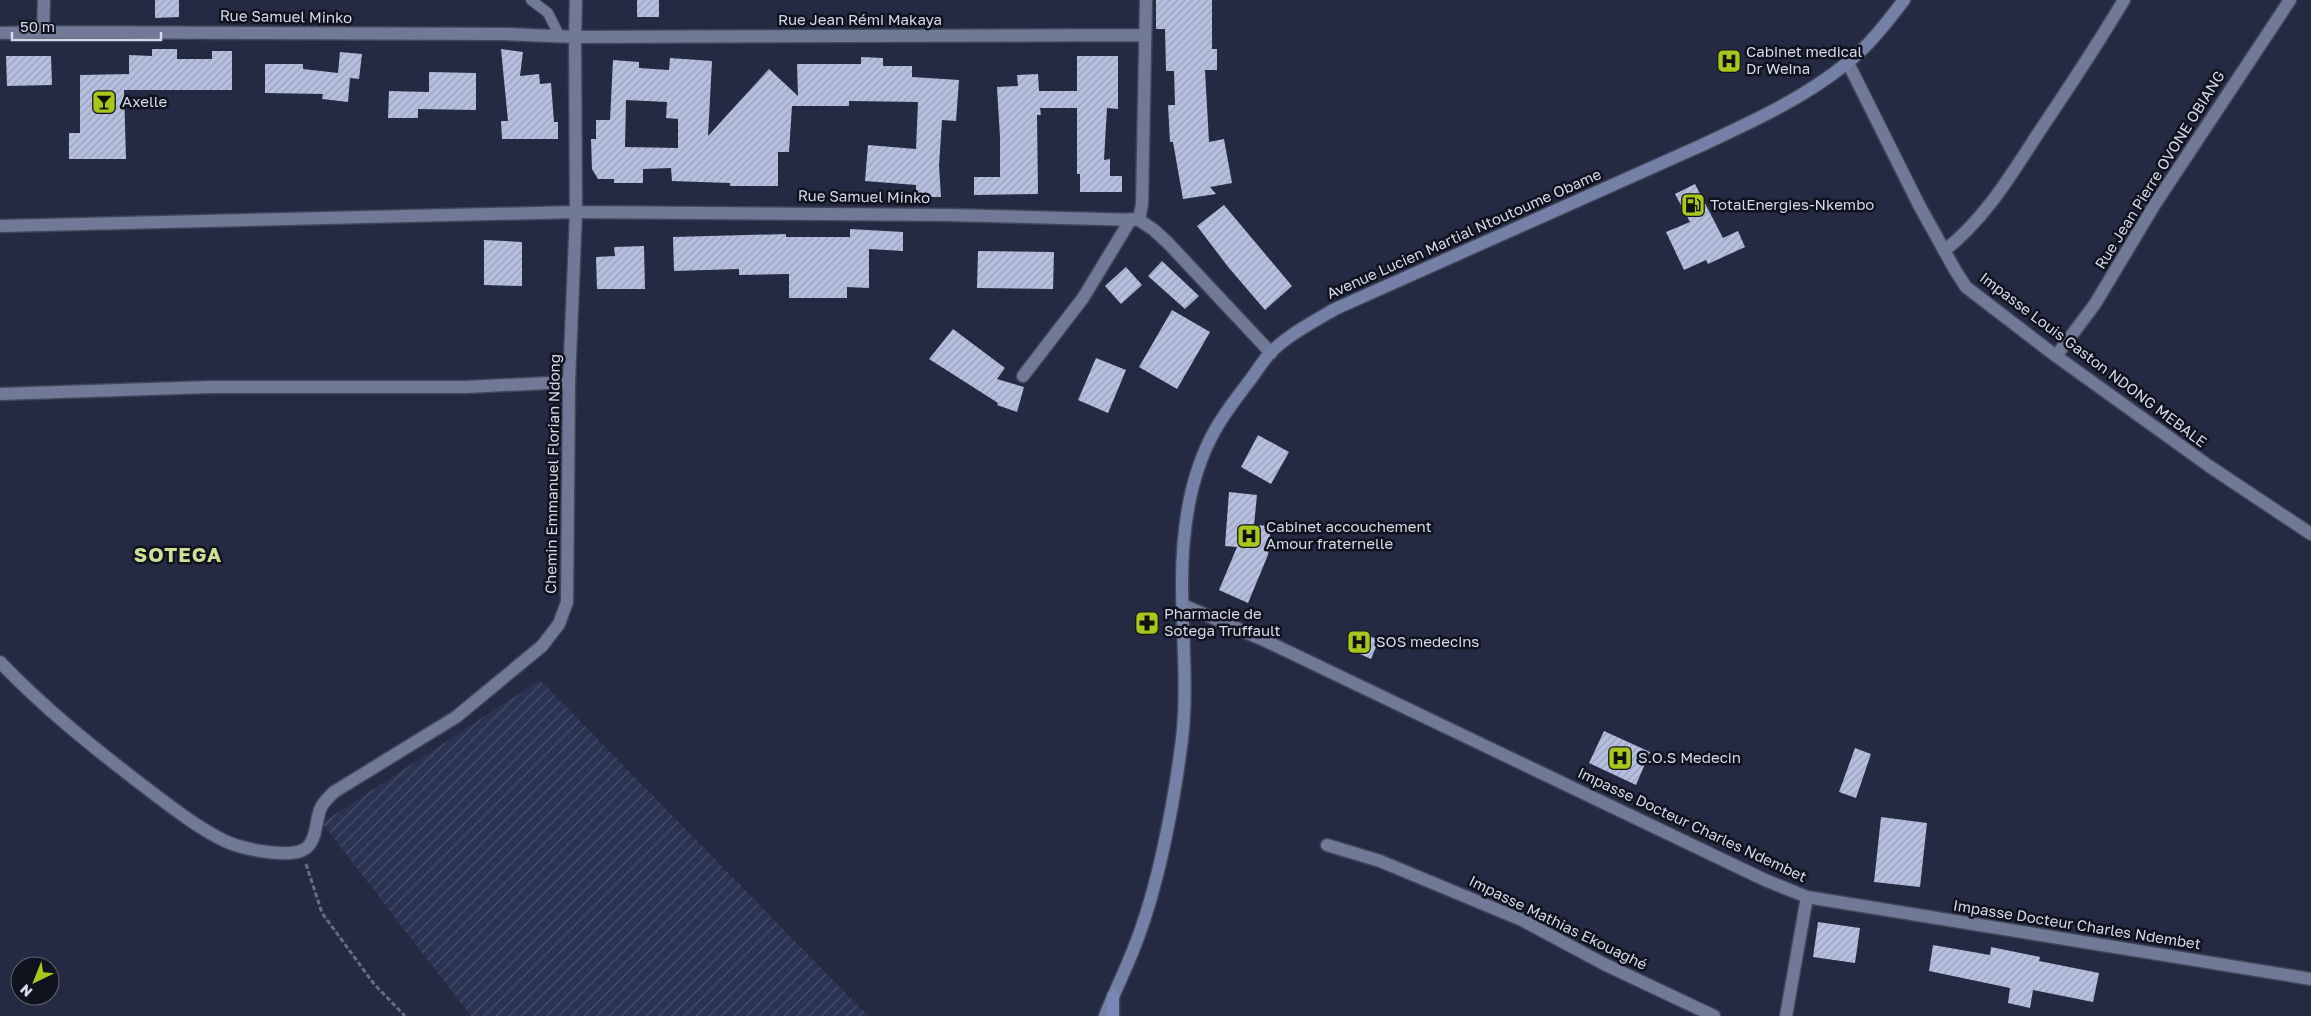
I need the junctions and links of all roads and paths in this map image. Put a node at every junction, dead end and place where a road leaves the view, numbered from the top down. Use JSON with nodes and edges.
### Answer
{"nodes":[{"id":1,"x":44,"y":0,"type":"edge"},
{"id":2,"x":531,"y":0,"type":"edge"},
{"id":3,"x":576,"y":0,"type":"edge"},
{"id":4,"x":1146,"y":0,"type":"edge"},
{"id":5,"x":1904,"y":0,"type":"edge"},
{"id":6,"x":2124,"y":0,"type":"edge"},
{"id":7,"x":2290,"y":0,"type":"edge"},
{"id":8,"x":43,"y":32,"type":"junction"},
{"id":9,"x":0,"y":33,"type":"edge"},
{"id":10,"x":1144,"y":35,"type":"junction"},
{"id":11,"x":560,"y":37,"type":"junction"},
{"id":12,"x":575,"y":37,"type":"junction"},
{"id":13,"x":1848,"y":63,"type":"junction"},
{"id":14,"x":576,"y":212,"type":"junction"},
{"id":15,"x":1134,"y":220,"type":"junction"},
{"id":16,"x":0,"y":226,"type":"edge"},
{"id":17,"x":1944,"y":251,"type":"junction"},
{"id":18,"x":1271,"y":353,"type":"junction"},
{"id":19,"x":2056,"y":356,"type":"junction"},
{"id":20,"x":1023,"y":376,"type":"dead end"},
{"id":21,"x":569,"y":382,"type":"junction"},
{"id":22,"x":0,"y":394,"type":"edge"},
{"id":23,"x":2311,"y":534,"type":"edge"},
{"id":24,"x":1182,"y":606,"type":"junction"},
{"id":25,"x":0,"y":662,"type":"edge"},
{"id":26,"x":1327,"y":845,"type":"dead end"},
{"id":27,"x":302,"y":850,"type":"junction"},
{"id":28,"x":1807,"y":897,"type":"junction"},
{"id":29,"x":2311,"y":979,"type":"edge"},
{"id":30,"x":1113,"y":996,"type":"junction"},
{"id":31,"x":405,"y":1016,"type":"edge"},
{"id":32,"x":1105,"y":1016,"type":"edge"},
{"id":33,"x":1113,"y":1016,"type":"edge"},
{"id":34,"x":1714,"y":1016,"type":"edge"},
{"id":35,"x":1786,"y":1016,"type":"edge"}],
"edges":[{"from":1,"to":8,"type":"street"},
{"from":2,"to":11,"type":"lane"},
{"from":3,"to":12,"type":"street"},
{"from":4,"to":10,"type":"street"},
{"from":5,"to":13,"type":"main road","name":"Avenue Lucien Martial Ntoutoume Obame"},
{"from":6,"to":17,"type":"street"},
{"from":7,"to":19,"type":"street","name":"Rue Jean Pierre OVONE OBIANG"},
{"from":8,"to":9,"type":"street","name":"Rue Samuel Minko"},
{"from":8,"to":11,"type":"street","name":"Rue Samuel Minko"},
{"from":10,"to":12,"type":"street","name":"Rue Jean Rémi Makaya"},
{"from":10,"to":15,"type":"street"},
{"from":11,"to":12,"type":"street"},
{"from":12,"to":14,"type":"street"},
{"from":13,"to":17,"type":"street","name":"Impasse Louis Gaston NDONG MEBALE"},
{"from":13,"to":18,"type":"main road","name":"Avenue Lucien Martial Ntoutoume Obame"},
{"from":14,"to":15,"type":"street","name":"Rue Samuel Minko"},
{"from":14,"to":16,"type":"street","name":"Rue Samuel Minko"},
{"from":14,"to":21,"type":"street","name":"Chemin Emmanuel Florian Ndong"},
{"from":15,"to":18,"type":"street"},
{"from":15,"to":20,"type":"street"},
{"from":17,"to":19,"type":"street","name":"Impasse Louis Gaston NDONG MEBALE"},
{"from":18,"to":24,"type":"main road","name":"Avenue Lucien Martial Ntoutoume Obame"},
{"from":19,"to":23,"type":"street","name":"Impasse Louis Gaston NDONG MEBALE"},
{"from":21,"to":22,"type":"street"},
{"from":21,"to":27,"type":"street","name":"Chemin Emmanuel Florian Ndong"},
{"from":24,"to":28,"type":"street","name":"Impasse Docteur Charles Ndembet"},
{"from":24,"to":30,"type":"main road","name":"Avenue Lucien Martial Ntoutoume Obame"},
{"from":25,"to":27,"type":"street"},
{"from":26,"to":34,"type":"street","name":"Impasse Mathias Ekouaghé"},
{"from":27,"to":31,"type":"path"},
{"from":28,"to":29,"type":"street","name":"Impasse Docteur Charles Ndembet"},
{"from":28,"to":35,"type":"street"},
{"from":30,"to":32,"type":"main road","name":"Avenue Lucien Martial Ntoutoume Obame"},
{"from":30,"to":33,"type":"main road"}]}
